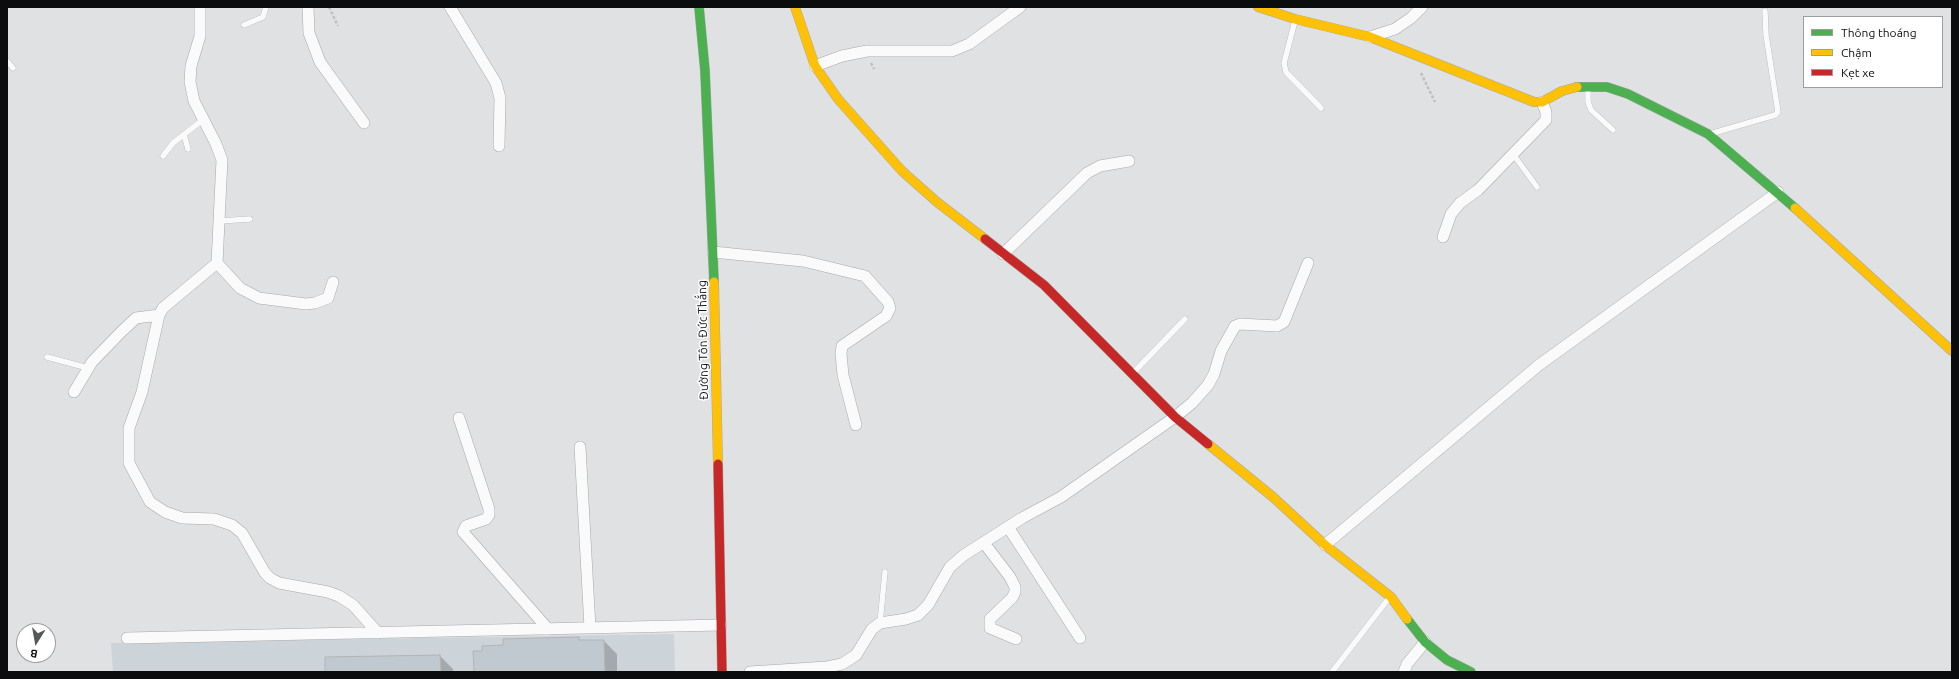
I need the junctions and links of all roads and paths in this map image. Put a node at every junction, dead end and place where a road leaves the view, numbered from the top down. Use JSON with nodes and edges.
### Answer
{"nodes":[{"id":1,"x":200,"y":7,"type":"edge"},
{"id":2,"x":266,"y":7,"type":"edge"},
{"id":3,"x":308,"y":7,"type":"edge"},
{"id":4,"x":329,"y":7,"type":"edge"},
{"id":5,"x":450,"y":7,"type":"edge"},
{"id":6,"x":699,"y":7,"type":"edge"},
{"id":7,"x":795,"y":7,"type":"edge"},
{"id":8,"x":1020,"y":7,"type":"edge"},
{"id":9,"x":1258,"y":7,"type":"edge"},
{"id":10,"x":1422,"y":7,"type":"edge"},
{"id":11,"x":1765,"y":11,"type":"dead end"},
{"id":12,"x":1295,"y":18,"type":"junction"},
{"id":13,"x":244,"y":25,"type":"dead end"},
{"id":14,"x":338,"y":26,"type":"dead end"},
{"id":15,"x":1370,"y":37,"type":"junction"},
{"id":16,"x":1410,"y":53,"type":"junction"},
{"id":17,"x":7,"y":61,"type":"edge"},
{"id":18,"x":815,"y":66,"type":"junction"},
{"id":19,"x":13,"y":68,"type":"dead end"},
{"id":20,"x":1588,"y":87,"type":"junction"},
{"id":21,"x":1436,"y":102,"type":"dead end"},
{"id":22,"x":1542,"y":102,"type":"junction"},
{"id":23,"x":1321,"y":108,"type":"dead end"},
{"id":24,"x":204,"y":119,"type":"junction"},
{"id":25,"x":364,"y":123,"type":"dead end"},
{"id":26,"x":1614,"y":130,"type":"dead end"},
{"id":27,"x":184,"y":134,"type":"junction"},
{"id":28,"x":1708,"y":134,"type":"junction"},
{"id":29,"x":499,"y":146,"type":"dead end"},
{"id":30,"x":188,"y":149,"type":"dead end"},
{"id":31,"x":1513,"y":154,"type":"junction"},
{"id":32,"x":163,"y":156,"type":"dead end"},
{"id":33,"x":1129,"y":161,"type":"dead end"},
{"id":34,"x":1537,"y":187,"type":"dead end"},
{"id":35,"x":1778,"y":192,"type":"junction"},
{"id":36,"x":250,"y":219,"type":"dead end"},
{"id":37,"x":219,"y":221,"type":"junction"},
{"id":38,"x":1443,"y":236,"type":"dead end"},
{"id":39,"x":713,"y":252,"type":"junction"},
{"id":40,"x":1003,"y":254,"type":"junction"},
{"id":41,"x":217,"y":263,"type":"junction"},
{"id":42,"x":1308,"y":263,"type":"dead end"},
{"id":43,"x":333,"y":282,"type":"dead end"},
{"id":44,"x":159,"y":315,"type":"junction"},
{"id":45,"x":1185,"y":319,"type":"dead end"},
{"id":46,"x":1952,"y":351,"type":"edge"},
{"id":47,"x":47,"y":357,"type":"dead end"},
{"id":48,"x":88,"y":368,"type":"junction"},
{"id":49,"x":1132,"y":374,"type":"junction"},
{"id":50,"x":74,"y":392,"type":"dead end"},
{"id":51,"x":1175,"y":417,"type":"junction"},
{"id":52,"x":459,"y":418,"type":"dead end"},
{"id":53,"x":856,"y":425,"type":"dead end"},
{"id":54,"x":580,"y":447,"type":"dead end"},
{"id":55,"x":1008,"y":527,"type":"junction"},
{"id":56,"x":984,"y":543,"type":"junction"},
{"id":57,"x":1325,"y":546,"type":"junction"},
{"id":58,"x":884,"y":572,"type":"dead end"},
{"id":59,"x":1391,"y":597,"type":"junction"},
{"id":60,"x":880,"y":623,"type":"junction"},
{"id":61,"x":721,"y":625,"type":"junction"},
{"id":62,"x":590,"y":628,"type":"junction"},
{"id":63,"x":548,"y":629,"type":"junction"},
{"id":64,"x":378,"y":633,"type":"junction"},
{"id":65,"x":127,"y":638,"type":"dead end"},
{"id":66,"x":1080,"y":638,"type":"dead end"},
{"id":67,"x":1016,"y":639,"type":"dead end"},
{"id":68,"x":1425,"y":642,"type":"junction"},
{"id":69,"x":722,"y":672,"type":"edge"},
{"id":70,"x":750,"y":672,"type":"edge"},
{"id":71,"x":1332,"y":672,"type":"edge"},
{"id":72,"x":1404,"y":672,"type":"edge"},
{"id":73,"x":1472,"y":672,"type":"edge"}],
"edges":[{"from":1,"to":24,"type":"street"},
{"from":2,"to":13,"type":"lane"},
{"from":3,"to":25,"type":"street"},
{"from":4,"to":14,"type":"path"},
{"from":5,"to":29,"type":"street"},
{"from":6,"to":39,"type":"main road","name":"Đường Tôn Đức Thắng"},
{"from":7,"to":18,"type":"main road"},
{"from":8,"to":18,"type":"street"},
{"from":9,"to":12,"type":"main road"},
{"from":10,"to":15,"type":"street"},
{"from":11,"to":28,"type":"lane"},
{"from":12,"to":15,"type":"main road"},
{"from":12,"to":23,"type":"lane"},
{"from":15,"to":16,"type":"main road"},
{"from":16,"to":21,"type":"path"},
{"from":16,"to":22,"type":"main road"},
{"from":17,"to":19,"type":"lane"},
{"from":18,"to":40,"type":"main road"},
{"from":20,"to":22,"type":"main road"},
{"from":20,"to":26,"type":"lane"},
{"from":20,"to":28,"type":"main road"},
{"from":22,"to":31,"type":"street"},
{"from":24,"to":27,"type":"lane"},
{"from":24,"to":37,"type":"street"},
{"from":27,"to":30,"type":"lane"},
{"from":27,"to":32,"type":"lane"},
{"from":28,"to":35,"type":"main road"},
{"from":31,"to":34,"type":"lane"},
{"from":31,"to":38,"type":"street"},
{"from":33,"to":40,"type":"street"},
{"from":35,"to":46,"type":"main road"},
{"from":35,"to":57,"type":"street"},
{"from":36,"to":37,"type":"lane"},
{"from":37,"to":41,"type":"street"},
{"from":39,"to":53,"type":"street"},
{"from":39,"to":61,"type":"main road","name":"Đường Tôn Đức Thắng"},
{"from":40,"to":49,"type":"main road"},
{"from":41,"to":43,"type":"street"},
{"from":41,"to":44,"type":"street"},
{"from":42,"to":51,"type":"street"},
{"from":44,"to":48,"type":"street"},
{"from":44,"to":64,"type":"street"},
{"from":45,"to":49,"type":"lane"},
{"from":47,"to":48,"type":"lane"},
{"from":48,"to":50,"type":"street"},
{"from":49,"to":51,"type":"main road"},
{"from":51,"to":55,"type":"street"},
{"from":51,"to":57,"type":"main road"},
{"from":52,"to":63,"type":"street"},
{"from":54,"to":62,"type":"street"},
{"from":55,"to":56,"type":"street"},
{"from":55,"to":66,"type":"street"},
{"from":56,"to":60,"type":"street"},
{"from":56,"to":67,"type":"street"},
{"from":57,"to":59,"type":"main road"},
{"from":58,"to":60,"type":"lane"},
{"from":59,"to":68,"type":"main road"},
{"from":59,"to":71,"type":"lane"},
{"from":60,"to":70,"type":"street"},
{"from":61,"to":62,"type":"street"},
{"from":61,"to":69,"type":"main road","name":"Đường Tôn Đức Thắng"},
{"from":62,"to":63,"type":"street"},
{"from":63,"to":64,"type":"street"},
{"from":64,"to":65,"type":"street"},
{"from":68,"to":72,"type":"street"},
{"from":68,"to":73,"type":"main road"}]}
